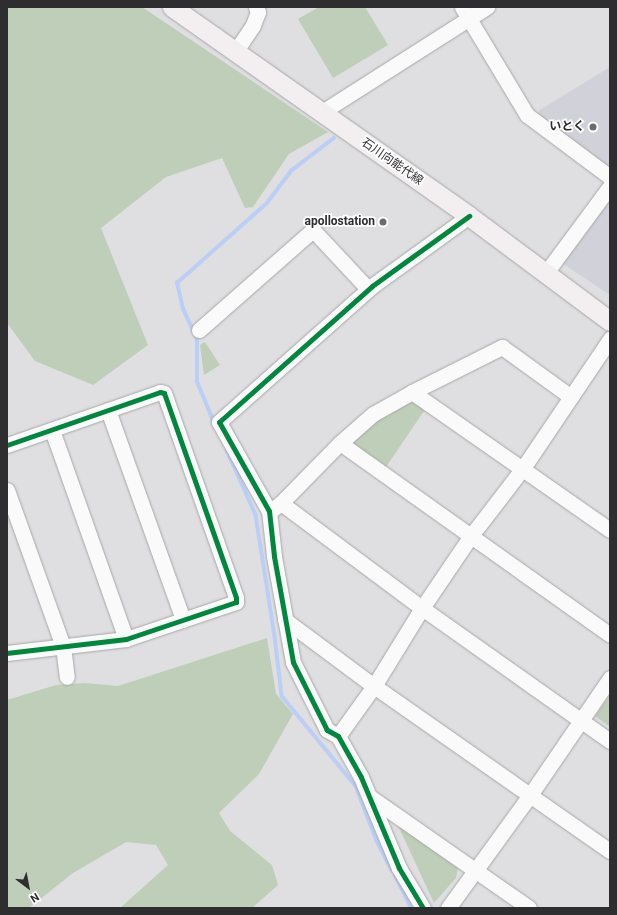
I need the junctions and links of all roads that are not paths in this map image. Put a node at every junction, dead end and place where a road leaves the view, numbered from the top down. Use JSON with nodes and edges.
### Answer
{"nodes":[{"id":1,"x":172,"y":7,"type":"edge"},
{"id":2,"x":256,"y":7,"type":"edge"},
{"id":3,"x":487,"y":7,"type":"edge"},
{"id":4,"x":465,"y":13,"type":"edge"},
{"id":5,"x":235,"y":52,"type":"junction"},
{"id":6,"x":322,"y":112,"type":"junction"},
{"id":7,"x":610,"y":177,"type":"edge"},
{"id":8,"x":610,"y":186,"type":"edge"},
{"id":9,"x":469,"y":216,"type":"junction"},
{"id":10,"x":545,"y":274,"type":"junction"},
{"id":11,"x":368,"y":290,"type":"junction"},
{"id":12,"x":610,"y":321,"type":"edge"},
{"id":13,"x":198,"y":330,"type":"dead end"},
{"id":14,"x":610,"y":339,"type":"edge"},
{"id":15,"x":412,"y":392,"type":"junction"},
{"id":16,"x":572,"y":397,"type":"junction"},
{"id":17,"x":108,"y":410,"type":"junction"},
{"id":18,"x":52,"y":430,"type":"junction"},
{"id":19,"x":340,"y":443,"type":"junction"},
{"id":20,"x":7,"y":445,"type":"edge"},
{"id":21,"x":523,"y":468,"type":"junction"},
{"id":22,"x":7,"y":490,"type":"edge"},
{"id":23,"x":281,"y":503,"type":"junction"},
{"id":24,"x":269,"y":512,"type":"junction"},
{"id":25,"x":610,"y":530,"type":"edge"},
{"id":26,"x":470,"y":537,"type":"junction"},
{"id":27,"x":422,"y":608,"type":"junction"},
{"id":28,"x":183,"y":620,"type":"junction"},
{"id":29,"x":284,"y":620,"type":"junction"},
{"id":30,"x":610,"y":635,"type":"edge"},
{"id":31,"x":126,"y":639,"type":"junction"},
{"id":32,"x":63,"y":646,"type":"junction"},
{"id":33,"x":7,"y":653,"type":"edge"},
{"id":34,"x":67,"y":677,"type":"dead end"},
{"id":35,"x":610,"y":678,"type":"edge"},
{"id":36,"x":374,"y":686,"type":"junction"},
{"id":37,"x":580,"y":720,"type":"junction"},
{"id":38,"x":338,"y":736,"type":"junction"},
{"id":39,"x":610,"y":741,"type":"edge"},
{"id":40,"x":530,"y":795,"type":"junction"},
{"id":41,"x":370,"y":797,"type":"junction"},
{"id":42,"x":610,"y":851,"type":"edge"},
{"id":43,"x":475,"y":869,"type":"junction"},
{"id":44,"x":423,"y":908,"type":"edge"},
{"id":45,"x":448,"y":908,"type":"edge"},
{"id":46,"x":529,"y":908,"type":"edge"}],
"edges":[{"from":1,"to":5,"type":"main road","name":"石川向能代線"},
{"from":2,"to":5,"type":"street"},
{"from":3,"to":4,"type":"street"},
{"from":4,"to":6,"type":"street"},
{"from":4,"to":7,"type":"street"},
{"from":5,"to":6,"type":"main road","name":"石川向能代線"},
{"from":6,"to":9,"type":"main road","name":"石川向能代線"},
{"from":8,"to":10,"type":"street"},
{"from":9,"to":10,"type":"main road","name":"石川向能代線"},
{"from":9,"to":11,"type":"street"},
{"from":10,"to":12,"type":"main road","name":"石川向能代線"},
{"from":11,"to":13,"type":"street"},
{"from":11,"to":24,"type":"street"},
{"from":14,"to":16,"type":"street"},
{"from":15,"to":16,"type":"street"},
{"from":15,"to":19,"type":"street"},
{"from":15,"to":21,"type":"street"},
{"from":16,"to":21,"type":"street"},
{"from":17,"to":18,"type":"street"},
{"from":17,"to":28,"type":"street"},
{"from":17,"to":28,"type":"street"},
{"from":18,"to":20,"type":"street"},
{"from":18,"to":31,"type":"street"},
{"from":19,"to":23,"type":"street"},
{"from":19,"to":26,"type":"street"},
{"from":21,"to":25,"type":"street"},
{"from":21,"to":26,"type":"street"},
{"from":22,"to":32,"type":"street"},
{"from":23,"to":24,"type":"street"},
{"from":23,"to":27,"type":"street"},
{"from":24,"to":29,"type":"street"},
{"from":26,"to":27,"type":"street"},
{"from":26,"to":30,"type":"street"},
{"from":27,"to":36,"type":"street"},
{"from":27,"to":37,"type":"street"},
{"from":28,"to":31,"type":"street"},
{"from":29,"to":36,"type":"street"},
{"from":29,"to":38,"type":"street"},
{"from":31,"to":32,"type":"street"},
{"from":32,"to":33,"type":"street"},
{"from":32,"to":34,"type":"street"},
{"from":35,"to":37,"type":"street"},
{"from":36,"to":38,"type":"street"},
{"from":36,"to":40,"type":"street"},
{"from":37,"to":39,"type":"street"},
{"from":37,"to":40,"type":"street"},
{"from":38,"to":41,"type":"street"},
{"from":40,"to":42,"type":"street"},
{"from":40,"to":43,"type":"street"},
{"from":41,"to":43,"type":"street"},
{"from":41,"to":44,"type":"street"},
{"from":43,"to":45,"type":"street"},
{"from":43,"to":46,"type":"street"}]}
